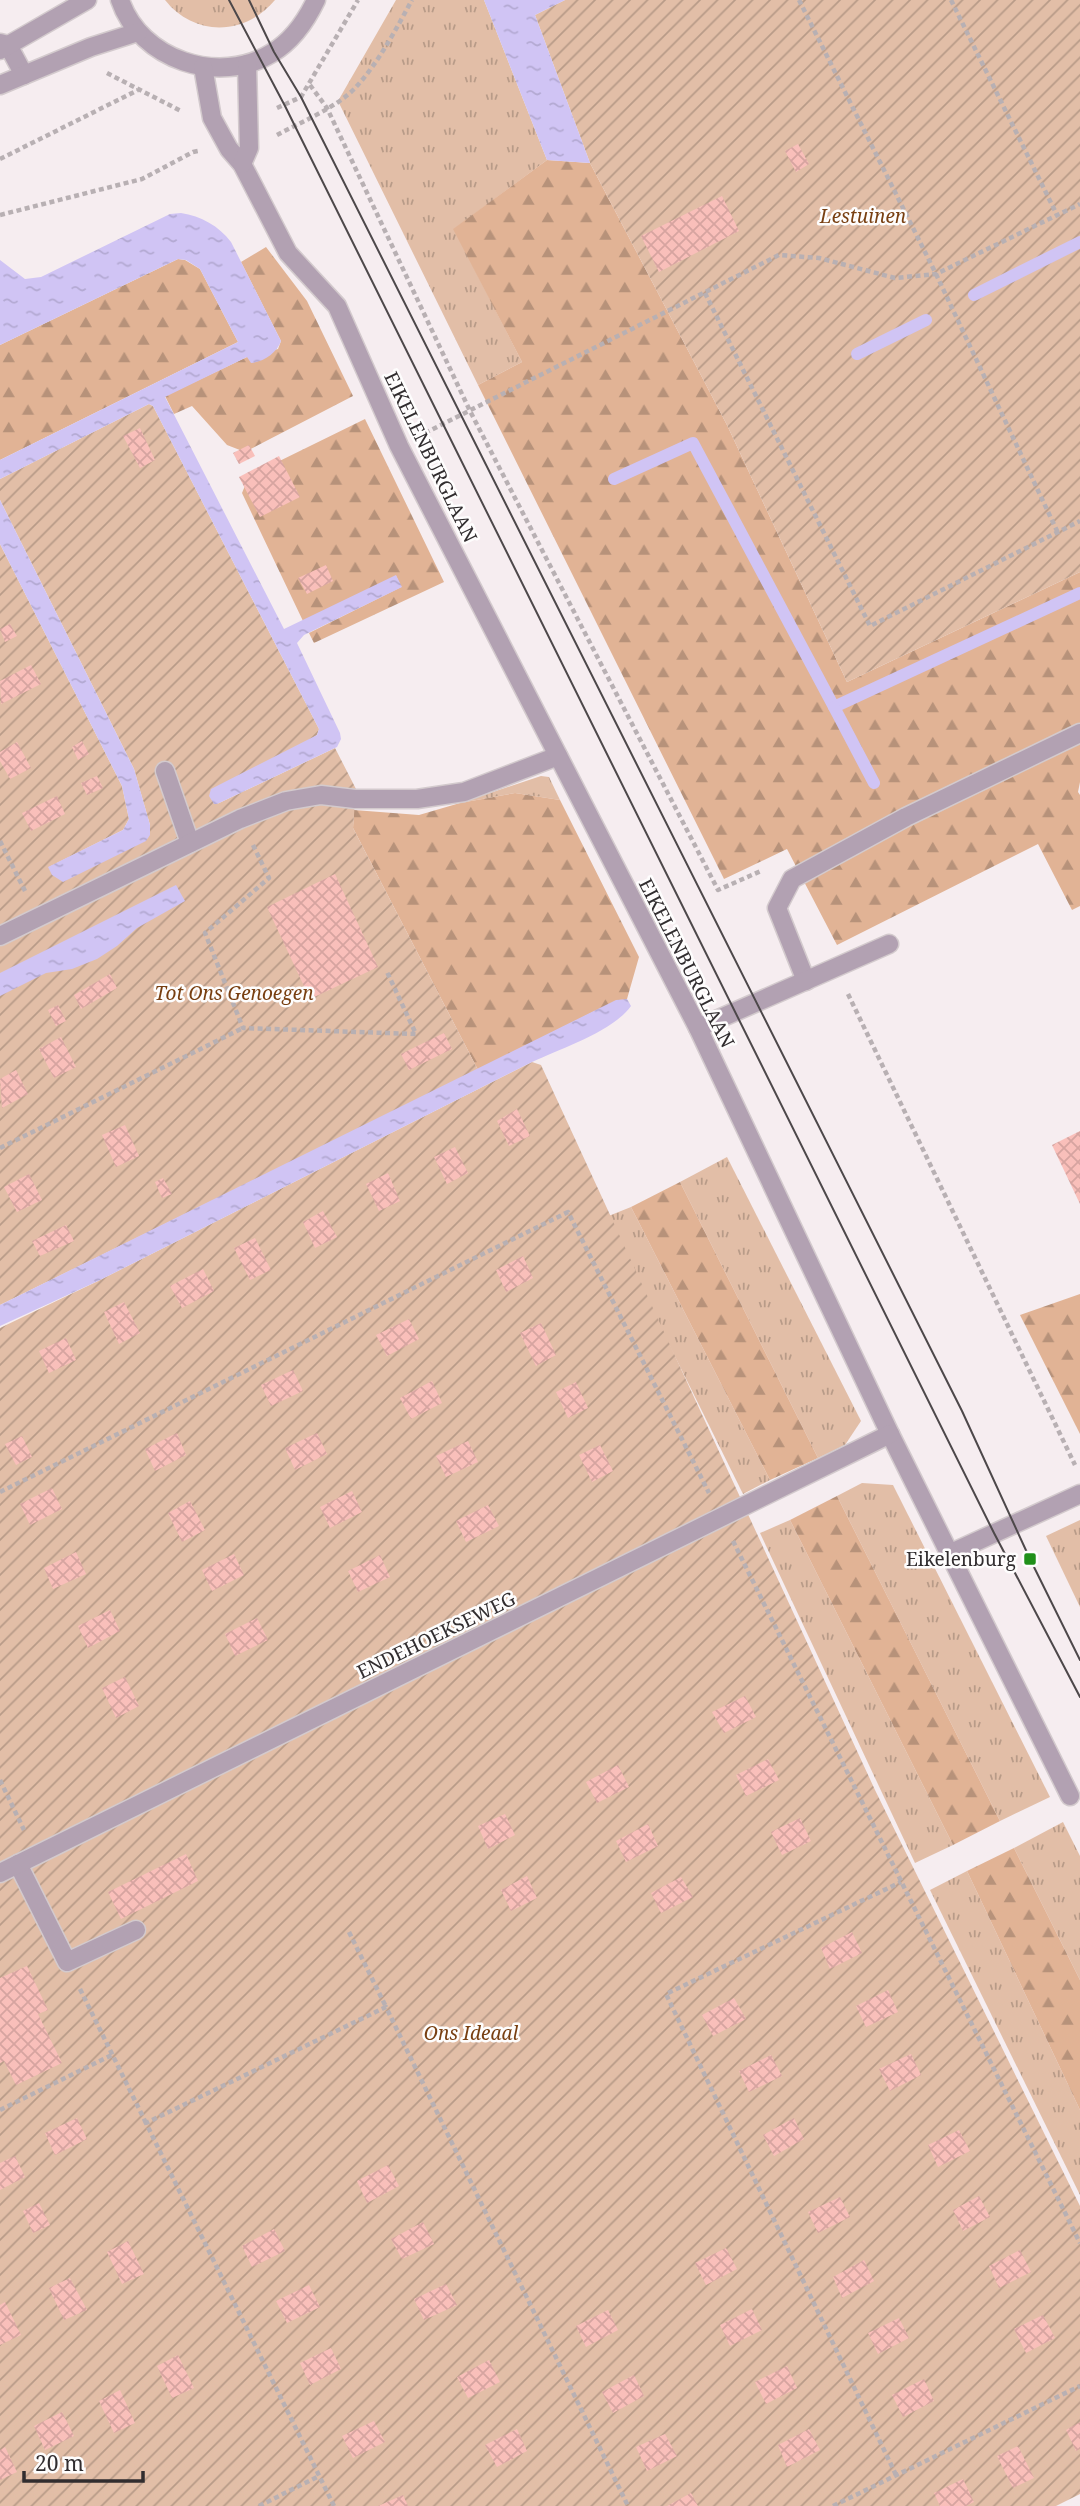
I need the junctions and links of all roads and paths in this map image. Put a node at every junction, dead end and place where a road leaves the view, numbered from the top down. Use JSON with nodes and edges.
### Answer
{"nodes":[{"id":1,"x":87,"y":0,"type":"edge"},
{"id":2,"x":120,"y":0,"type":"edge"},
{"id":3,"x":316,"y":0,"type":"edge"},
{"id":4,"x":358,"y":0,"type":"edge"},
{"id":5,"x":799,"y":0,"type":"edge"},
{"id":6,"x":951,"y":0,"type":"edge"},
{"id":7,"x":138,"y":32,"type":"junction"},
{"id":8,"x":3,"y":46,"type":"edge"},
{"id":9,"x":247,"y":64,"type":"junction"},
{"id":10,"x":203,"y":67,"type":"junction"},
{"id":11,"x":103,"y":71,"type":"dead end"},
{"id":12,"x":24,"y":75,"type":"junction"},
{"id":13,"x":0,"y":85,"type":"edge"},
{"id":14,"x":310,"y":85,"type":"junction"},
{"id":15,"x":139,"y":89,"type":"junction"},
{"id":16,"x":249,"y":114,"type":"junction"},
{"id":17,"x":212,"y":118,"type":"junction"},
{"id":18,"x":0,"y":159,"type":"edge"},
{"id":19,"x":242,"y":164,"type":"junction"},
{"id":20,"x":1080,"y":204,"type":"edge"},
{"id":21,"x":1057,"y":215,"type":"junction"},
{"id":22,"x":936,"y":274,"type":"junction"},
{"id":23,"x":705,"y":293,"type":"junction"},
{"id":24,"x":470,"y":411,"type":"junction"},
{"id":25,"x":399,"y":446,"type":"junction"},
{"id":26,"x":1080,"y":521,"type":"edge"},
{"id":27,"x":1058,"y":533,"type":"junction"},
{"id":28,"x":1080,"y":733,"type":"edge"},
{"id":29,"x":558,"y":756,"type":"junction"},
{"id":30,"x":165,"y":771,"type":"dead end"},
{"id":31,"x":240,"y":819,"type":"junction"},
{"id":32,"x":0,"y":841,"type":"edge"},
{"id":33,"x":190,"y":843,"type":"junction"},
{"id":34,"x":792,"y":879,"type":"junction"},
{"id":35,"x":38,"y":917,"type":"junction"},
{"id":36,"x":0,"y":936,"type":"edge"},
{"id":37,"x":889,"y":944,"type":"dead end"},
{"id":38,"x":835,"y":967,"type":"junction"},
{"id":39,"x":387,"y":972,"type":"dead end"},
{"id":40,"x":806,"y":981,"type":"junction"},
{"id":41,"x":243,"y":1028,"type":"junction"},
{"id":42,"x":698,"y":1028,"type":"junction"},
{"id":43,"x":0,"y":1148,"type":"edge"},
{"id":44,"x":890,"y":1434,"type":"junction"},
{"id":45,"x":1080,"y":1476,"type":"edge"},
{"id":46,"x":0,"y":1492,"type":"edge"},
{"id":47,"x":1080,"y":1494,"type":"edge"},
{"id":48,"x":721,"y":1518,"type":"junction"},
{"id":49,"x":949,"y":1554,"type":"junction"},
{"id":50,"x":0,"y":1780,"type":"edge"},
{"id":51,"x":1075,"y":1794,"type":"edge"},
{"id":52,"x":36,"y":1856,"type":"junction"},
{"id":53,"x":18,"y":1864,"type":"junction"},
{"id":54,"x":0,"y":1873,"type":"edge"},
{"id":55,"x":901,"y":1882,"type":"junction"},
{"id":56,"x":136,"y":1930,"type":"dead end"},
{"id":57,"x":349,"y":1932,"type":"dead end"},
{"id":58,"x":67,"y":1962,"type":"junction"},
{"id":59,"x":386,"y":2007,"type":"junction"},
{"id":60,"x":112,"y":2055,"type":"junction"},
{"id":61,"x":0,"y":2110,"type":"edge"},
{"id":62,"x":146,"y":2123,"type":"junction"},
{"id":63,"x":1080,"y":2244,"type":"edge"},
{"id":64,"x":1080,"y":2386,"type":"edge"},
{"id":65,"x":896,"y":2475,"type":"junction"},
{"id":66,"x":319,"y":2476,"type":"junction"},
{"id":67,"x":259,"y":2506,"type":"edge"},
{"id":68,"x":334,"y":2506,"type":"edge"},
{"id":69,"x":628,"y":2506,"type":"edge"},
{"id":70,"x":832,"y":2506,"type":"edge"}],
"edges":[{"from":1,"to":8,"type":"street"},
{"from":2,"to":7,"type":"street"},
{"from":3,"to":9,"type":"street"},
{"from":4,"to":14,"type":"path"},
{"from":5,"to":22,"type":"path"},
{"from":6,"to":21,"type":"path"},
{"from":7,"to":10,"type":"street"},
{"from":7,"to":12,"type":"street"},
{"from":8,"to":12,"type":"street"},
{"from":9,"to":10,"type":"street"},
{"from":9,"to":16,"type":"street"},
{"from":10,"to":17,"type":"street","name":"EIKELENBURGLAAN"},
{"from":11,"to":15,"type":"path"},
{"from":12,"to":13,"type":"street"},
{"from":14,"to":16,"type":"path"},
{"from":14,"to":24,"type":"path"},
{"from":15,"to":17,"type":"path"},
{"from":15,"to":18,"type":"path"},
{"from":16,"to":19,"type":"street"},
{"from":17,"to":19,"type":"street","name":"EIKELENBURGLAAN"},
{"from":19,"to":25,"type":"street","name":"EIKELENBURGLAAN"},
{"from":20,"to":21,"type":"path"},
{"from":21,"to":22,"type":"path"},
{"from":22,"to":23,"type":"path"},
{"from":22,"to":27,"type":"path"},
{"from":23,"to":24,"type":"path"},
{"from":23,"to":27,"type":"path"},
{"from":24,"to":25,"type":"path"},
{"from":24,"to":34,"type":"path"},
{"from":25,"to":29,"type":"street","name":"EIKELENBURGLAAN"},
{"from":26,"to":27,"type":"path"},
{"from":28,"to":34,"type":"street"},
{"from":29,"to":31,"type":"street"},
{"from":29,"to":42,"type":"street","name":"EIKELENBURGLAAN"},
{"from":30,"to":33,"type":"street"},
{"from":31,"to":33,"type":"street"},
{"from":31,"to":41,"type":"path"},
{"from":32,"to":35,"type":"path"},
{"from":33,"to":35,"type":"street"},
{"from":34,"to":40,"type":"street"},
{"from":35,"to":36,"type":"street"},
{"from":37,"to":38,"type":"street"},
{"from":38,"to":40,"type":"street"},
{"from":38,"to":45,"type":"path"},
{"from":39,"to":41,"type":"path"},
{"from":40,"to":42,"type":"street"},
{"from":41,"to":43,"type":"path"},
{"from":42,"to":44,"type":"street","name":"EIKELENBURGLAAN"},
{"from":44,"to":48,"type":"street","name":"ENDEHOEKSEWEG"},
{"from":44,"to":49,"type":"street","name":"EIKELENBURGLAAN"},
{"from":46,"to":48,"type":"path"},
{"from":47,"to":49,"type":"street"},
{"from":48,"to":52,"type":"street","name":"ENDEHOEKSEWEG"},
{"from":48,"to":55,"type":"path"},
{"from":49,"to":51,"type":"street","name":"EIKELENBURGLAAN"},
{"from":50,"to":52,"type":"path"},
{"from":52,"to":53,"type":"street","name":"ENDEHOEKSEWEG"},
{"from":53,"to":54,"type":"street","name":"ENDEHOEKSEWEG"},
{"from":53,"to":58,"type":"street"},
{"from":55,"to":63,"type":"path"},
{"from":55,"to":65,"type":"path"},
{"from":56,"to":58,"type":"street"},
{"from":57,"to":59,"type":"path"},
{"from":58,"to":60,"type":"path"},
{"from":59,"to":62,"type":"path"},
{"from":59,"to":69,"type":"path"},
{"from":60,"to":61,"type":"path"},
{"from":60,"to":62,"type":"path"},
{"from":62,"to":66,"type":"path"},
{"from":64,"to":65,"type":"path"},
{"from":65,"to":70,"type":"path"},
{"from":66,"to":67,"type":"path"},
{"from":66,"to":68,"type":"path"}]}
